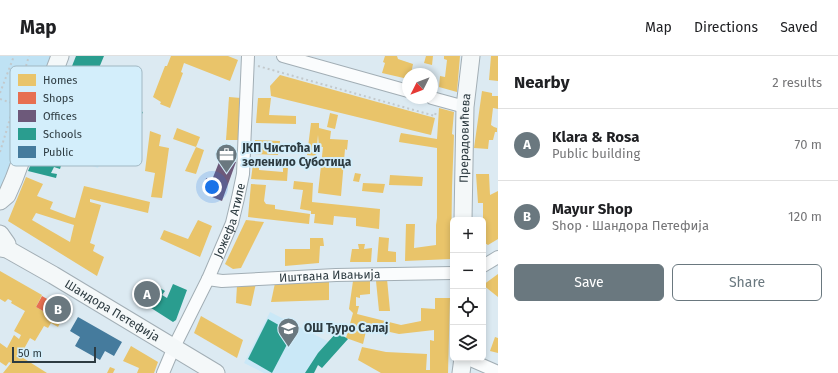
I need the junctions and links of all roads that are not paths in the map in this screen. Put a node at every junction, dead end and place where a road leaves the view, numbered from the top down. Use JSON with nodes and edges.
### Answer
{"nodes":[{"id":1,"x":60,"y":56,"type":"edge"},
{"id":2,"x":283,"y":56,"type":"edge"},
{"id":3,"x":472,"y":56,"type":"edge"},
{"id":4,"x":248,"y":59,"type":"edge"},
{"id":5,"x":56,"y":66,"type":"edge"},
{"id":6,"x":402,"y":89,"type":"edge"},
{"id":7,"x":438,"y":104,"type":"edge"},
{"id":8,"x":465,"y":107,"type":"junction"},
{"id":9,"x":19,"y":166,"type":"edge"},
{"id":10,"x":0,"y":201,"type":"edge"},
{"id":11,"x":463,"y":217,"type":"edge"},
{"id":12,"x":2,"y":244,"type":"edge"},
{"id":13,"x":498,"y":257,"type":"edge"},
{"id":14,"x":486,"y":264,"type":"edge"},
{"id":15,"x":450,"y":273,"type":"edge"},
{"id":16,"x":208,"y":279,"type":"junction"},
{"id":17,"x":174,"y":347,"type":"junction"},
{"id":18,"x":463,"y":361,"type":"edge"},
{"id":19,"x":473,"y":361,"type":"edge"},
{"id":20,"x":498,"y":372,"type":"edge"},
{"id":21,"x":163,"y":373,"type":"edge"},
{"id":22,"x":216,"y":373,"type":"edge"},
{"id":23,"x":461,"y":373,"type":"edge"}],
"edges":[{"from":1,"to":5,"type":"street"},
{"from":2,"to":6,"type":"street"},
{"from":3,"to":8,"type":"street","name":"Прерадовићева"},
{"from":4,"to":16,"type":"street","name":"Јожефа Атиле"},
{"from":7,"to":8,"type":"street"},
{"from":8,"to":11,"type":"street","name":"Прерадовићева"},
{"from":9,"to":10,"type":"street"},
{"from":12,"to":17,"type":"street","name":"Шандора Петефија"},
{"from":13,"to":14,"type":"street"},
{"from":15,"to":16,"type":"street","name":"Иштвана Ивањија"},
{"from":16,"to":17,"type":"street","name":"Јожефа Атиле"},
{"from":17,"to":21,"type":"street","name":"Јожефа Атиле"},
{"from":17,"to":22,"type":"street","name":"Шандора Петефија"},
{"from":18,"to":23,"type":"street"},
{"from":19,"to":20,"type":"street"}]}
